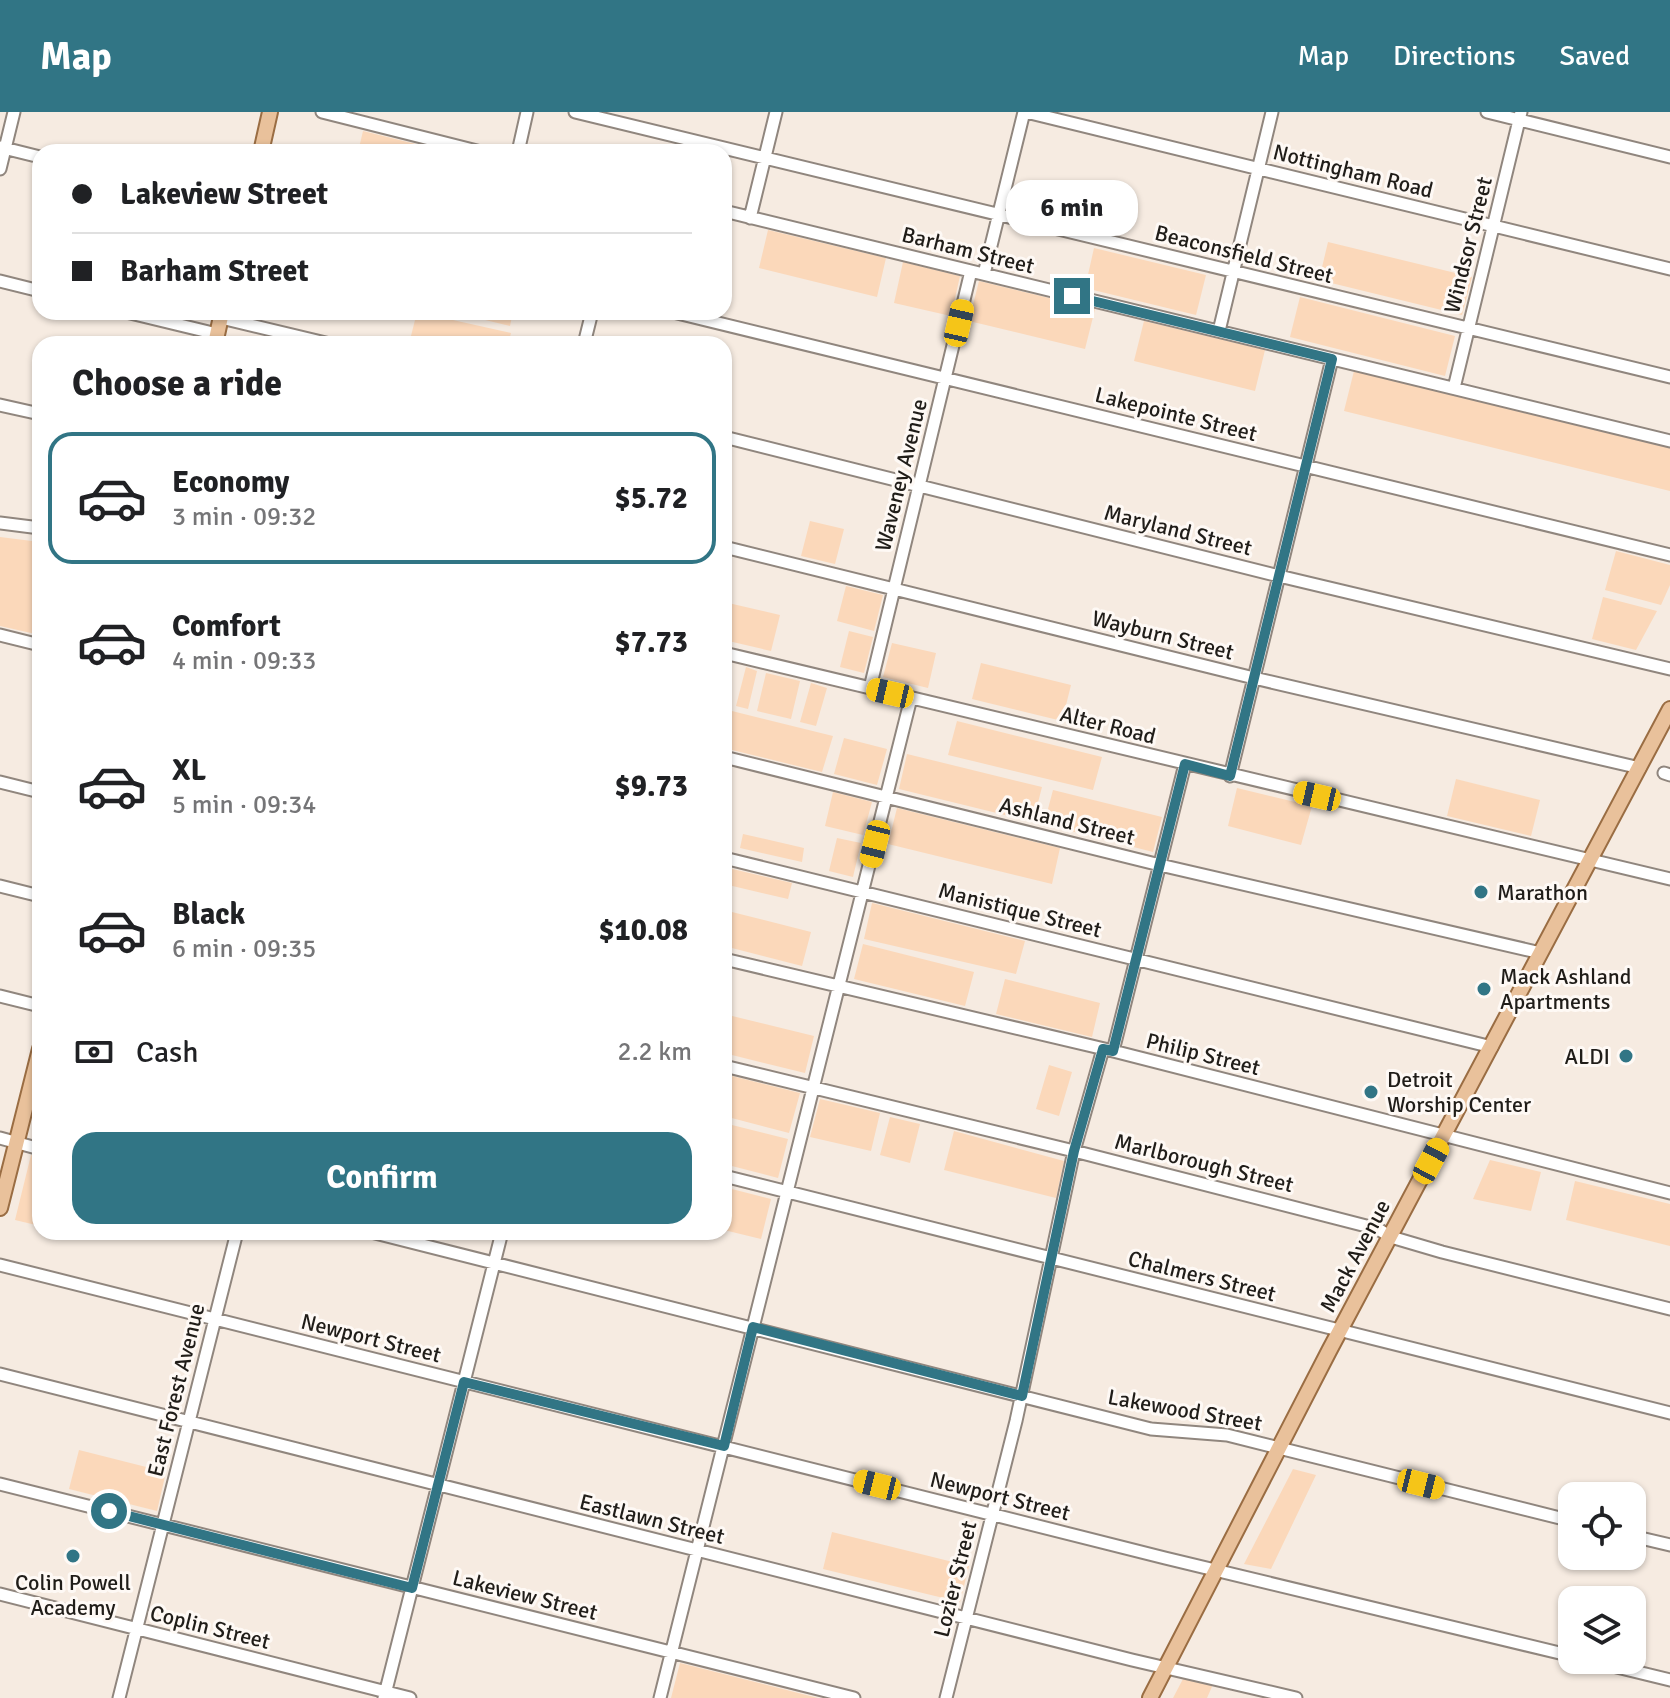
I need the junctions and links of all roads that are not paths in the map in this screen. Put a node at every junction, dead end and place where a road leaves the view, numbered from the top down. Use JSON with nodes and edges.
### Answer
{"nodes":[{"id":1,"x":14,"y":112,"type":"edge"},
{"id":2,"x":270,"y":112,"type":"edge"},
{"id":3,"x":322,"y":112,"type":"edge"},
{"id":4,"x":527,"y":112,"type":"edge"},
{"id":5,"x":575,"y":112,"type":"edge"},
{"id":6,"x":776,"y":112,"type":"edge"},
{"id":7,"x":1025,"y":112,"type":"edge"},
{"id":8,"x":1272,"y":112,"type":"edge"},
{"id":9,"x":1487,"y":112,"type":"edge"},
{"id":10,"x":1520,"y":116,"type":"edge"},
{"id":11,"x":263,"y":144,"type":"edge"},
{"id":12,"x":449,"y":144,"type":"edge"},
{"id":13,"x":520,"y":144,"type":"edge"},
{"id":14,"x":706,"y":144,"type":"edge"},
{"id":15,"x":2,"y":148,"type":"edge"},
{"id":16,"x":732,"y":150,"type":"edge"},
{"id":17,"x":32,"y":155,"type":"edge"},
{"id":18,"x":1670,"y":157,"type":"edge"},
{"id":19,"x":764,"y":158,"type":"junction"},
{"id":20,"x":0,"y":169,"type":"edge"},
{"id":21,"x":1259,"y":169,"type":"junction"},
{"id":22,"x":732,"y":213,"type":"edge"},
{"id":23,"x":999,"y":215,"type":"junction"},
{"id":24,"x":750,"y":218,"type":"junction"},
{"id":25,"x":1493,"y":226,"type":"junction"},
{"id":26,"x":1670,"y":269,"type":"edge"},
{"id":27,"x":971,"y":271,"type":"junction"},
{"id":28,"x":1233,"y":272,"type":"junction"},
{"id":29,"x":984,"y":274,"type":"junction"},
{"id":30,"x":0,"y":281,"type":"edge"},
{"id":31,"x":32,"y":289,"type":"edge"},
{"id":32,"x":153,"y":320,"type":"edge"},
{"id":33,"x":241,"y":320,"type":"edge"},
{"id":34,"x":706,"y":320,"type":"edge"},
{"id":35,"x":1468,"y":329,"type":"junction"},
{"id":36,"x":1219,"y":331,"type":"junction"},
{"id":37,"x":206,"y":336,"type":"edge"},
{"id":38,"x":300,"y":336,"type":"edge"},
{"id":39,"x":1332,"y":359,"type":"junction"},
{"id":40,"x":1670,"y":377,"type":"edge"},
{"id":41,"x":945,"y":378,"type":"junction"},
{"id":42,"x":1454,"y":388,"type":"junction"},
{"id":43,"x":0,"y":405,"type":"edge"},
{"id":44,"x":32,"y":412,"type":"edge"},
{"id":45,"x":732,"y":439,"type":"edge"},
{"id":46,"x":1670,"y":441,"type":"edge"},
{"id":47,"x":1306,"y":466,"type":"junction"},
{"id":48,"x":919,"y":485,"type":"junction"},
{"id":49,"x":0,"y":523,"type":"edge"},
{"id":50,"x":32,"y":527,"type":"edge"},
{"id":51,"x":732,"y":549,"type":"edge"},
{"id":52,"x":1670,"y":555,"type":"edge"},
{"id":53,"x":1279,"y":576,"type":"junction"},
{"id":54,"x":894,"y":588,"type":"junction"},
{"id":55,"x":0,"y":635,"type":"edge"},
{"id":56,"x":32,"y":643,"type":"edge"},
{"id":57,"x":732,"y":655,"type":"edge"},
{"id":58,"x":1670,"y":669,"type":"edge"},
{"id":59,"x":1254,"y":678,"type":"junction"},
{"id":60,"x":870,"y":688,"type":"junction"},
{"id":61,"x":911,"y":698,"type":"junction"},
{"id":62,"x":1670,"y":709,"type":"edge"},
{"id":63,"x":732,"y":759,"type":"edge"},
{"id":64,"x":1185,"y":764,"type":"junction"},
{"id":65,"x":1640,"y":768,"type":"junction"},
{"id":66,"x":1230,"y":776,"type":"junction"},
{"id":67,"x":0,"y":782,"type":"edge"},
{"id":68,"x":32,"y":790,"type":"edge"},
{"id":69,"x":887,"y":797,"type":"junction"},
{"id":70,"x":732,"y":860,"type":"edge"},
{"id":71,"x":1591,"y":861,"type":"junction"},
{"id":72,"x":1160,"y":865,"type":"junction"},
{"id":73,"x":1670,"y":879,"type":"edge"},
{"id":74,"x":0,"y":886,"type":"edge"},
{"id":75,"x":863,"y":892,"type":"junction"},
{"id":76,"x":32,"y":894,"type":"edge"},
{"id":77,"x":1541,"y":953,"type":"junction"},
{"id":78,"x":1136,"y":959,"type":"junction"},
{"id":79,"x":732,"y":961,"type":"edge"},
{"id":80,"x":839,"y":987,"type":"junction"},
{"id":81,"x":0,"y":996,"type":"edge"},
{"id":82,"x":32,"y":1004,"type":"edge"},
{"id":83,"x":1492,"y":1047,"type":"junction"},
{"id":84,"x":1108,"y":1050,"type":"junction"},
{"id":85,"x":732,"y":1068,"type":"edge"},
{"id":86,"x":32,"y":1080,"type":"edge"},
{"id":87,"x":813,"y":1088,"type":"junction"},
{"id":88,"x":1445,"y":1135,"type":"junction"},
{"id":89,"x":0,"y":1138,"type":"edge"},
{"id":90,"x":16,"y":1143,"type":"junction"},
{"id":91,"x":32,"y":1147,"type":"edge"},
{"id":92,"x":1074,"y":1151,"type":"junction"},
{"id":93,"x":732,"y":1178,"type":"edge"},
{"id":94,"x":787,"y":1191,"type":"junction"},
{"id":95,"x":1670,"y":1193,"type":"edge"},
{"id":96,"x":0,"y":1208,"type":"edge"},
{"id":97,"x":1391,"y":1237,"type":"junction"},
{"id":98,"x":235,"y":1240,"type":"edge"},
{"id":99,"x":403,"y":1240,"type":"edge"},
{"id":100,"x":500,"y":1240,"type":"edge"},
{"id":101,"x":1052,"y":1259,"type":"junction"},
{"id":102,"x":494,"y":1263,"type":"junction"},
{"id":103,"x":0,"y":1265,"type":"edge"},
{"id":104,"x":1670,"y":1309,"type":"edge"},
{"id":105,"x":215,"y":1319,"type":"junction"},
{"id":106,"x":753,"y":1327,"type":"junction"},
{"id":107,"x":1340,"y":1331,"type":"junction"},
{"id":108,"x":0,"y":1374,"type":"edge"},
{"id":109,"x":464,"y":1382,"type":"junction"},
{"id":110,"x":1022,"y":1396,"type":"junction"},
{"id":111,"x":1670,"y":1413,"type":"edge"},
{"id":112,"x":189,"y":1422,"type":"junction"},
{"id":113,"x":724,"y":1446,"type":"junction"},
{"id":114,"x":1278,"y":1449,"type":"junction"},
{"id":115,"x":0,"y":1484,"type":"edge"},
{"id":116,"x":438,"y":1485,"type":"junction"},
{"id":117,"x":992,"y":1515,"type":"junction"},
{"id":118,"x":1558,"y":1518,"type":"edge"},
{"id":119,"x":163,"y":1525,"type":"junction"},
{"id":120,"x":1646,"y":1539,"type":"edge"},
{"id":121,"x":1670,"y":1545,"type":"edge"},
{"id":122,"x":697,"y":1550,"type":"junction"},
{"id":123,"x":1216,"y":1570,"type":"junction"},
{"id":124,"x":412,"y":1588,"type":"junction"},
{"id":125,"x":0,"y":1594,"type":"edge"},
{"id":126,"x":966,"y":1618,"type":"junction"},
{"id":127,"x":137,"y":1629,"type":"junction"},
{"id":128,"x":671,"y":1652,"type":"junction"},
{"id":129,"x":1558,"y":1653,"type":"edge"},
{"id":130,"x":1166,"y":1667,"type":"junction"},
{"id":131,"x":1645,"y":1674,"type":"edge"},
{"id":132,"x":1670,"y":1680,"type":"edge"},
{"id":133,"x":385,"y":1695,"type":"edge"},
{"id":134,"x":119,"y":1698,"type":"edge"},
{"id":135,"x":410,"y":1698,"type":"edge"},
{"id":136,"x":660,"y":1698,"type":"edge"},
{"id":137,"x":854,"y":1698,"type":"edge"},
{"id":138,"x":946,"y":1698,"type":"edge"},
{"id":139,"x":1150,"y":1698,"type":"edge"},
{"id":140,"x":1296,"y":1698,"type":"edge"}],
"edges":[{"from":1,"to":15,"type":"street"},
{"from":2,"to":11,"type":"main road"},
{"from":3,"to":12,"type":"street"},
{"from":4,"to":13,"type":"street"},
{"from":5,"to":14,"type":"street","name":"Beaconsfield Street"},
{"from":6,"to":19,"type":"street"},
{"from":7,"to":21,"type":"street","name":"Nottingham Road"},
{"from":7,"to":23,"type":"street"},
{"from":8,"to":21,"type":"street"},
{"from":9,"to":10,"type":"street"},
{"from":10,"to":18,"type":"street"},
{"from":10,"to":25,"type":"street","name":"Windsor Street"},
{"from":15,"to":17,"type":"street"},
{"from":15,"to":20,"type":"street"},
{"from":16,"to":19,"type":"street","name":"Beaconsfield Street"},
{"from":19,"to":23,"type":"street","name":"Beaconsfield Street"},
{"from":19,"to":24,"type":"street"},
{"from":21,"to":25,"type":"street","name":"Nottingham Road"},
{"from":21,"to":28,"type":"street"},
{"from":22,"to":24,"type":"street","name":"Barham Street"},
{"from":23,"to":28,"type":"street","name":"Beaconsfield Street"},
{"from":23,"to":29,"type":"street"},
{"from":24,"to":27,"type":"street","name":"Barham Street"},
{"from":25,"to":26,"type":"street","name":"Nottingham Road"},
{"from":25,"to":35,"type":"street","name":"Windsor Street"},
{"from":27,"to":29,"type":"street","name":"Barham Street"},
{"from":27,"to":41,"type":"street","name":"Waveney Avenue"},
{"from":28,"to":35,"type":"street","name":"Beaconsfield Street"},
{"from":28,"to":36,"type":"street"},
{"from":29,"to":36,"type":"street","name":"Barham Street"},
{"from":30,"to":31,"type":"street"},
{"from":32,"to":37,"type":"street"},
{"from":33,"to":38,"type":"street"},
{"from":34,"to":41,"type":"street","name":"Lakepointe Street"},
{"from":35,"to":40,"type":"street","name":"Beaconsfield Street"},
{"from":35,"to":42,"type":"street","name":"Windsor Street"},
{"from":36,"to":39,"type":"street","name":"Barham Street"},
{"from":39,"to":42,"type":"street","name":"Barham Street"},
{"from":39,"to":47,"type":"street"},
{"from":41,"to":47,"type":"street","name":"Lakepointe Street"},
{"from":41,"to":48,"type":"street","name":"Waveney Avenue"},
{"from":42,"to":46,"type":"street","name":"Barham Street"},
{"from":43,"to":44,"type":"street"},
{"from":45,"to":48,"type":"street","name":"Maryland Street"},
{"from":47,"to":52,"type":"street","name":"Lakepointe Street"},
{"from":47,"to":53,"type":"street"},
{"from":48,"to":53,"type":"street","name":"Maryland Street"},
{"from":48,"to":54,"type":"street","name":"Waveney Avenue"},
{"from":49,"to":50,"type":"street"},
{"from":51,"to":54,"type":"street","name":"Wayburn Street"},
{"from":53,"to":58,"type":"street","name":"Maryland Street"},
{"from":53,"to":59,"type":"street"},
{"from":54,"to":59,"type":"street","name":"Wayburn Street"},
{"from":54,"to":60,"type":"street","name":"Waveney Avenue"},
{"from":55,"to":56,"type":"street"},
{"from":57,"to":60,"type":"street","name":"Alter Road"},
{"from":59,"to":65,"type":"street","name":"Wayburn Street"},
{"from":59,"to":66,"type":"street"},
{"from":60,"to":61,"type":"street","name":"Alter Road"},
{"from":61,"to":64,"type":"street","name":"Alter Road"},
{"from":61,"to":69,"type":"street"},
{"from":62,"to":65,"type":"main road","name":"Mack Avenue"},
{"from":63,"to":69,"type":"street","name":"Ashland Street"},
{"from":64,"to":66,"type":"street","name":"Alter Road"},
{"from":64,"to":72,"type":"street","name":"Lozier Street"},
{"from":65,"to":71,"type":"main road","name":"Mack Avenue"},
{"from":66,"to":71,"type":"street","name":"Alter Road"},
{"from":67,"to":68,"type":"street"},
{"from":69,"to":72,"type":"street","name":"Ashland Street"},
{"from":69,"to":75,"type":"street"},
{"from":70,"to":75,"type":"street","name":"Manistique Street"},
{"from":71,"to":73,"type":"street","name":"Alter Road"},
{"from":71,"to":77,"type":"main road","name":"Mack Avenue"},
{"from":72,"to":77,"type":"street","name":"Ashland Street"},
{"from":72,"to":78,"type":"street","name":"Lozier Street"},
{"from":74,"to":76,"type":"street"},
{"from":75,"to":78,"type":"street","name":"Manistique Street"},
{"from":75,"to":80,"type":"street"},
{"from":77,"to":83,"type":"main road","name":"Mack Avenue"},
{"from":78,"to":83,"type":"street","name":"Manistique Street"},
{"from":78,"to":84,"type":"street","name":"Lozier Street"},
{"from":79,"to":80,"type":"street","name":"Philip Street"},
{"from":80,"to":84,"type":"street","name":"Philip Street"},
{"from":80,"to":87,"type":"street"},
{"from":81,"to":82,"type":"street"},
{"from":83,"to":88,"type":"main road","name":"Mack Avenue"},
{"from":84,"to":88,"type":"street","name":"Philip Street"},
{"from":84,"to":92,"type":"street","name":"Lozier Street"},
{"from":85,"to":87,"type":"street","name":"Marlborough Street"},
{"from":86,"to":90,"type":"main road"},
{"from":87,"to":92,"type":"street","name":"Marlborough Street"},
{"from":87,"to":94,"type":"street"},
{"from":88,"to":95,"type":"street","name":"Philip Street"},
{"from":88,"to":97,"type":"main road","name":"Mack Avenue"},
{"from":89,"to":90,"type":"street"},
{"from":90,"to":91,"type":"street"},
{"from":90,"to":96,"type":"main road"},
{"from":92,"to":97,"type":"street","name":"Marlborough Street"},
{"from":92,"to":101,"type":"street","name":"Lozier Street"},
{"from":93,"to":94,"type":"street","name":"Chalmers Street"},
{"from":94,"to":101,"type":"street","name":"Chalmers Street"},
{"from":94,"to":106,"type":"street"},
{"from":97,"to":104,"type":"street","name":"Marlborough Street"},
{"from":97,"to":107,"type":"main road","name":"Mack Avenue"},
{"from":98,"to":105,"type":"street","name":"East Forest Avenue"},
{"from":99,"to":102,"type":"street","name":"Lakewood Street"},
{"from":100,"to":102,"type":"street"},
{"from":101,"to":107,"type":"street","name":"Chalmers Street"},
{"from":101,"to":110,"type":"street","name":"Lozier Street"},
{"from":102,"to":106,"type":"street","name":"Lakewood Street"},
{"from":102,"to":109,"type":"street"},
{"from":103,"to":105,"type":"street","name":"Newport Street"},
{"from":105,"to":109,"type":"street","name":"Newport Street"},
{"from":105,"to":112,"type":"street","name":"East Forest Avenue"},
{"from":106,"to":110,"type":"street","name":"Lakewood Street"},
{"from":106,"to":113,"type":"street"},
{"from":107,"to":111,"type":"street","name":"Chalmers Street"},
{"from":107,"to":114,"type":"main road","name":"Mack Avenue"},
{"from":108,"to":112,"type":"street","name":"Eastlawn Street"},
{"from":109,"to":113,"type":"street","name":"Newport Street"},
{"from":109,"to":116,"type":"street"},
{"from":110,"to":114,"type":"street","name":"Lakewood Street"},
{"from":110,"to":117,"type":"street","name":"Lozier Street"},
{"from":112,"to":116,"type":"street","name":"Eastlawn Street"},
{"from":112,"to":119,"type":"street","name":"East Forest Avenue"},
{"from":113,"to":117,"type":"street","name":"Newport Street"},
{"from":113,"to":122,"type":"street"},
{"from":114,"to":118,"type":"street","name":"Lakewood Street"},
{"from":114,"to":123,"type":"main road","name":"Mack Avenue"},
{"from":115,"to":119,"type":"street","name":"Lakeview Street"},
{"from":116,"to":122,"type":"street","name":"Eastlawn Street"},
{"from":116,"to":124,"type":"street"},
{"from":117,"to":123,"type":"street","name":"Newport Street"},
{"from":117,"to":126,"type":"street","name":"Lozier Street"},
{"from":119,"to":124,"type":"street","name":"Lakeview Street"},
{"from":119,"to":127,"type":"street","name":"East Forest Avenue"},
{"from":120,"to":121,"type":"street"},
{"from":122,"to":126,"type":"street","name":"Eastlawn Street"},
{"from":122,"to":128,"type":"street"},
{"from":123,"to":129,"type":"street","name":"Newport Street"},
{"from":123,"to":130,"type":"main road","name":"Mack Avenue"},
{"from":124,"to":128,"type":"street","name":"Lakeview Street"},
{"from":124,"to":133,"type":"street"},
{"from":125,"to":127,"type":"street","name":"Coplin Street"},
{"from":126,"to":130,"type":"street","name":"Eastlawn Street"},
{"from":126,"to":138,"type":"street","name":"Lozier Street"},
{"from":127,"to":133,"type":"street","name":"Coplin Street"},
{"from":127,"to":134,"type":"street","name":"East Forest Avenue"},
{"from":128,"to":136,"type":"street"},
{"from":128,"to":137,"type":"street","name":"Lakeview Street"},
{"from":130,"to":139,"type":"main road","name":"Mack Avenue"},
{"from":130,"to":140,"type":"street","name":"Eastlawn Street"},
{"from":131,"to":132,"type":"street"},
{"from":133,"to":135,"type":"street","name":"Coplin Street"}]}
